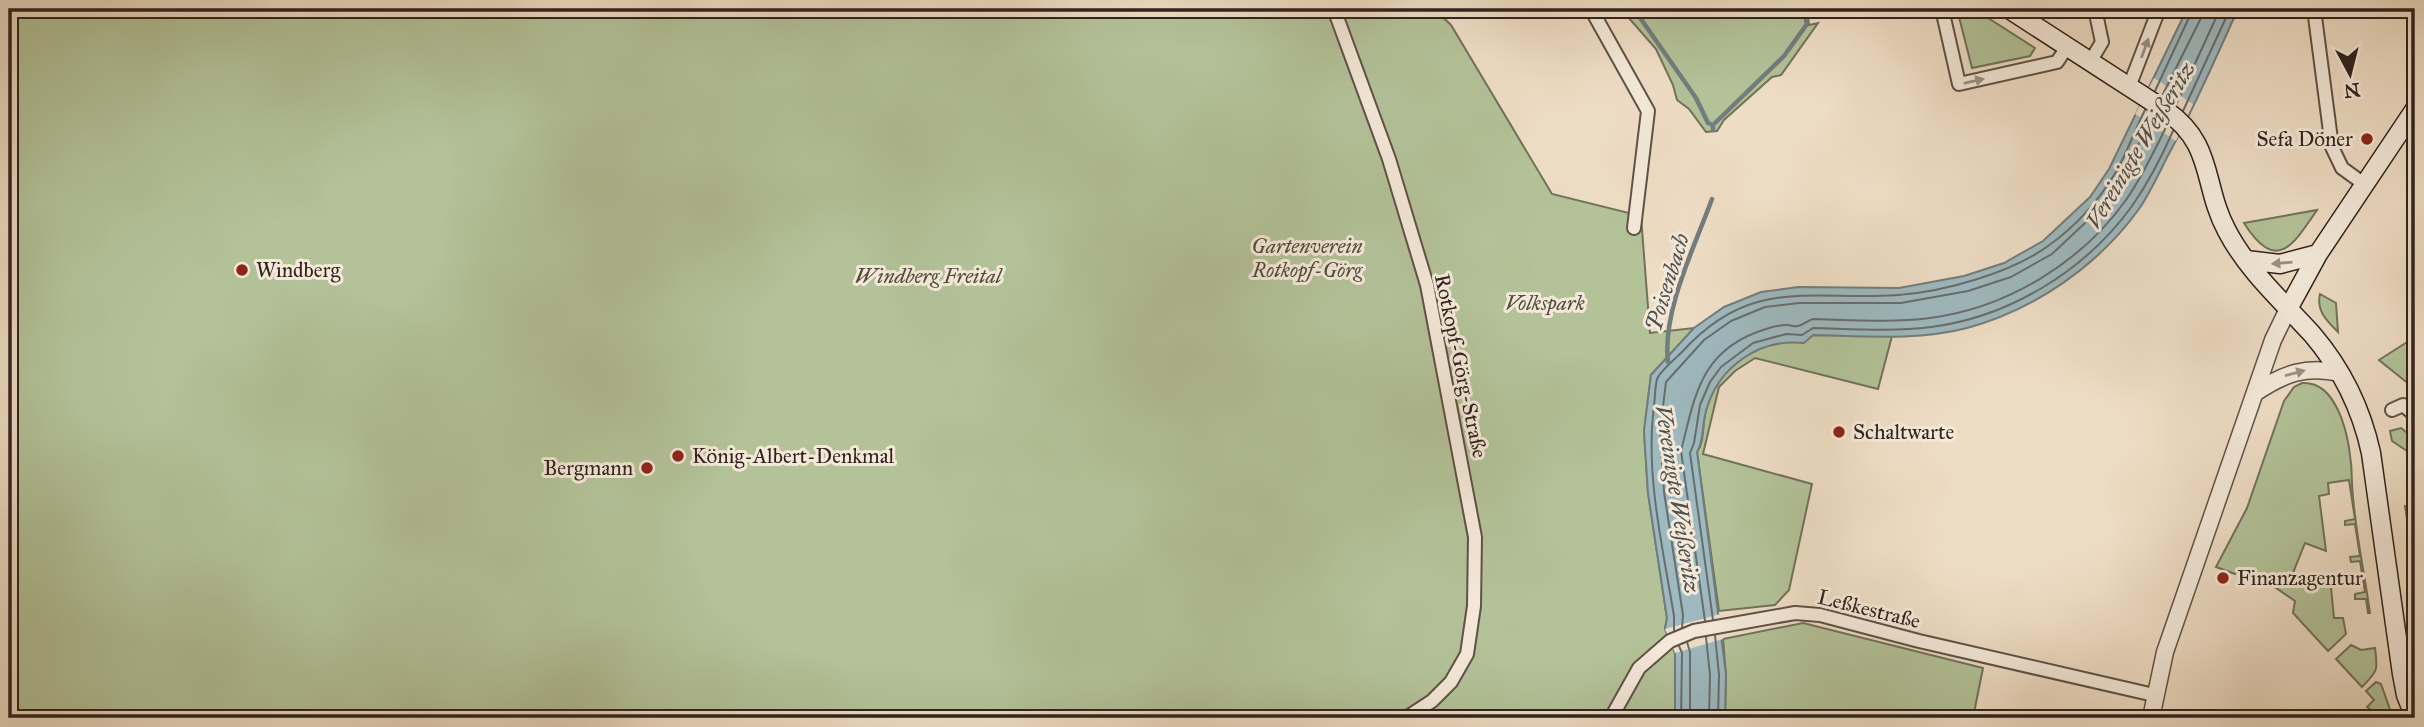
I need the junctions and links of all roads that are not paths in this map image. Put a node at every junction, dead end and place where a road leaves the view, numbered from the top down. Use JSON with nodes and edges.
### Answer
{"nodes":[{"id":1,"x":1334,"y":9,"type":"edge"},
{"id":2,"x":1591,"y":9,"type":"edge"},
{"id":3,"x":1942,"y":9,"type":"edge"},
{"id":4,"x":2009,"y":9,"type":"edge"},
{"id":5,"x":2095,"y":9,"type":"edge"},
{"id":6,"x":2159,"y":9,"type":"edge"},
{"id":7,"x":2314,"y":9,"type":"edge"},
{"id":8,"x":2067,"y":47,"type":"junction"},
{"id":9,"x":2090,"y":62,"type":"junction"},
{"id":10,"x":2136,"y":92,"type":"junction"},
{"id":11,"x":2415,"y":109,"type":"edge"},
{"id":12,"x":2364,"y":184,"type":"junction"},
{"id":13,"x":1634,"y":228,"type":"dead end"},
{"id":14,"x":2318,"y":254,"type":"junction"},
{"id":15,"x":2246,"y":260,"type":"junction"},
{"id":16,"x":2288,"y":309,"type":"junction"},
{"id":17,"x":2340,"y":373,"type":"junction"},
{"id":18,"x":2255,"y":393,"type":"junction"},
{"id":19,"x":2392,"y":410,"type":"dead end"},
{"id":20,"x":2415,"y":415,"type":"edge"},
{"id":21,"x":2154,"y":695,"type":"junction"},
{"id":22,"x":1406,"y":718,"type":"edge"},
{"id":23,"x":1611,"y":718,"type":"edge"},
{"id":24,"x":2151,"y":718,"type":"edge"},
{"id":25,"x":2415,"y":718,"type":"edge"}],
"edges":[{"from":1,"to":22,"type":"street","name":"Rotkopf-Görg-Straße"},
{"from":2,"to":13,"type":"street"},
{"from":3,"to":8,"type":"street","one_way":true},
{"from":4,"to":8,"type":"main road"},
{"from":5,"to":9,"type":"street"},
{"from":10,"to":6,"type":"street","one_way":true},
{"from":7,"to":12,"type":"street"},
{"from":8,"to":9,"type":"main road"},
{"from":9,"to":10,"type":"main road"},
{"from":10,"to":15,"type":"main road"},
{"from":11,"to":12,"type":"main road"},
{"from":12,"to":14,"type":"main road"},
{"from":14,"to":15,"type":"main road","one_way":true},
{"from":14,"to":16,"type":"main road"},
{"from":15,"to":16,"type":"main road"},
{"from":16,"to":17,"type":"main road"},
{"from":16,"to":18,"type":"street"},
{"from":18,"to":17,"type":"street","one_way":true},
{"from":17,"to":25,"type":"main road"},
{"from":18,"to":21,"type":"street"},
{"from":19,"to":20,"type":"street"},
{"from":21,"to":23,"type":"street","name":"Leßkestraße"},
{"from":21,"to":24,"type":"street"}]}
